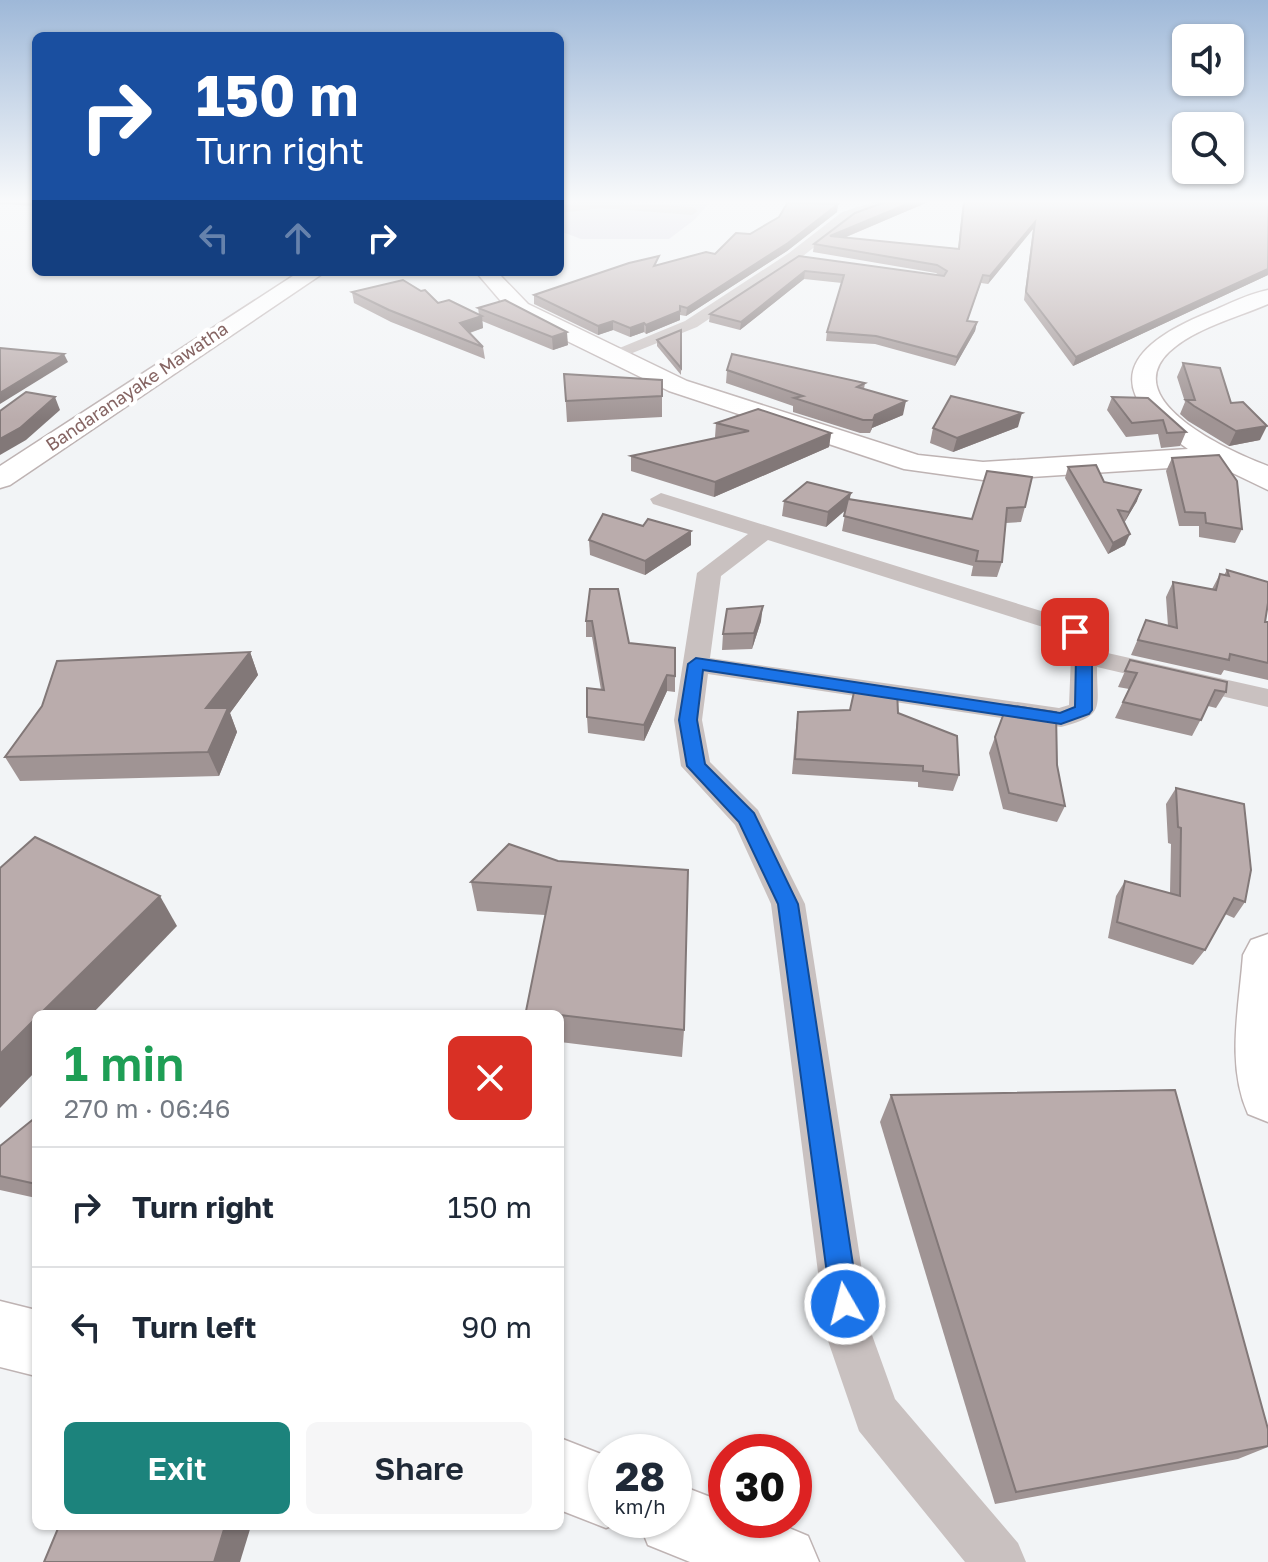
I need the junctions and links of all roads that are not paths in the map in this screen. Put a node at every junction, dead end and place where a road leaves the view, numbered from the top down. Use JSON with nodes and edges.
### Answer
{"nodes":[{"id":1,"x":767,"y":274,"type":"edge"},
{"id":2,"x":307,"y":276,"type":"edge"},
{"id":3,"x":490,"y":276,"type":"edge"},
{"id":4,"x":1268,"y":296,"type":"edge"},
{"id":5,"x":614,"y":354,"type":"junction"},
{"id":6,"x":1217,"y":456,"type":"junction"},
{"id":7,"x":1267,"y":477,"type":"edge"},
{"id":8,"x":0,"y":479,"type":"edge"},
{"id":9,"x":661,"y":499,"type":"dead end"},
{"id":10,"x":766,"y":531,"type":"junction"},
{"id":11,"x":1084,"y":654,"type":"junction"},
{"id":12,"x":696,"y":664,"type":"junction"},
{"id":13,"x":1268,"y":698,"type":"edge"},
{"id":14,"x":1268,"y":955,"type":"edge"},
{"id":15,"x":1268,"y":1096,"type":"edge"},
{"id":16,"x":0,"y":1334,"type":"edge"},
{"id":17,"x":32,"y":1342,"type":"edge"},
{"id":18,"x":564,"y":1476,"type":"edge"},
{"id":19,"x":588,"y":1485,"type":"edge"},
{"id":20,"x":692,"y":1526,"type":"edge"},
{"id":21,"x":782,"y":1562,"type":"edge"},
{"id":22,"x":999,"y":1562,"type":"edge"}],
"edges":[{"from":1,"to":5,"type":"street"},
{"from":2,"to":8,"type":"street","name":"Bandaranayake Mawatha"},
{"from":3,"to":5,"type":"street"},
{"from":4,"to":6,"type":"street"},
{"from":5,"to":6,"type":"street"},
{"from":6,"to":7,"type":"street"},
{"from":9,"to":10,"type":"street"},
{"from":10,"to":11,"type":"street"},
{"from":10,"to":12,"type":"street"},
{"from":11,"to":12,"type":"street"},
{"from":11,"to":13,"type":"street"},
{"from":12,"to":22,"type":"street"},
{"from":14,"to":15,"type":"street"},
{"from":16,"to":17,"type":"street"},
{"from":18,"to":19,"type":"street"},
{"from":20,"to":21,"type":"street"}]}
